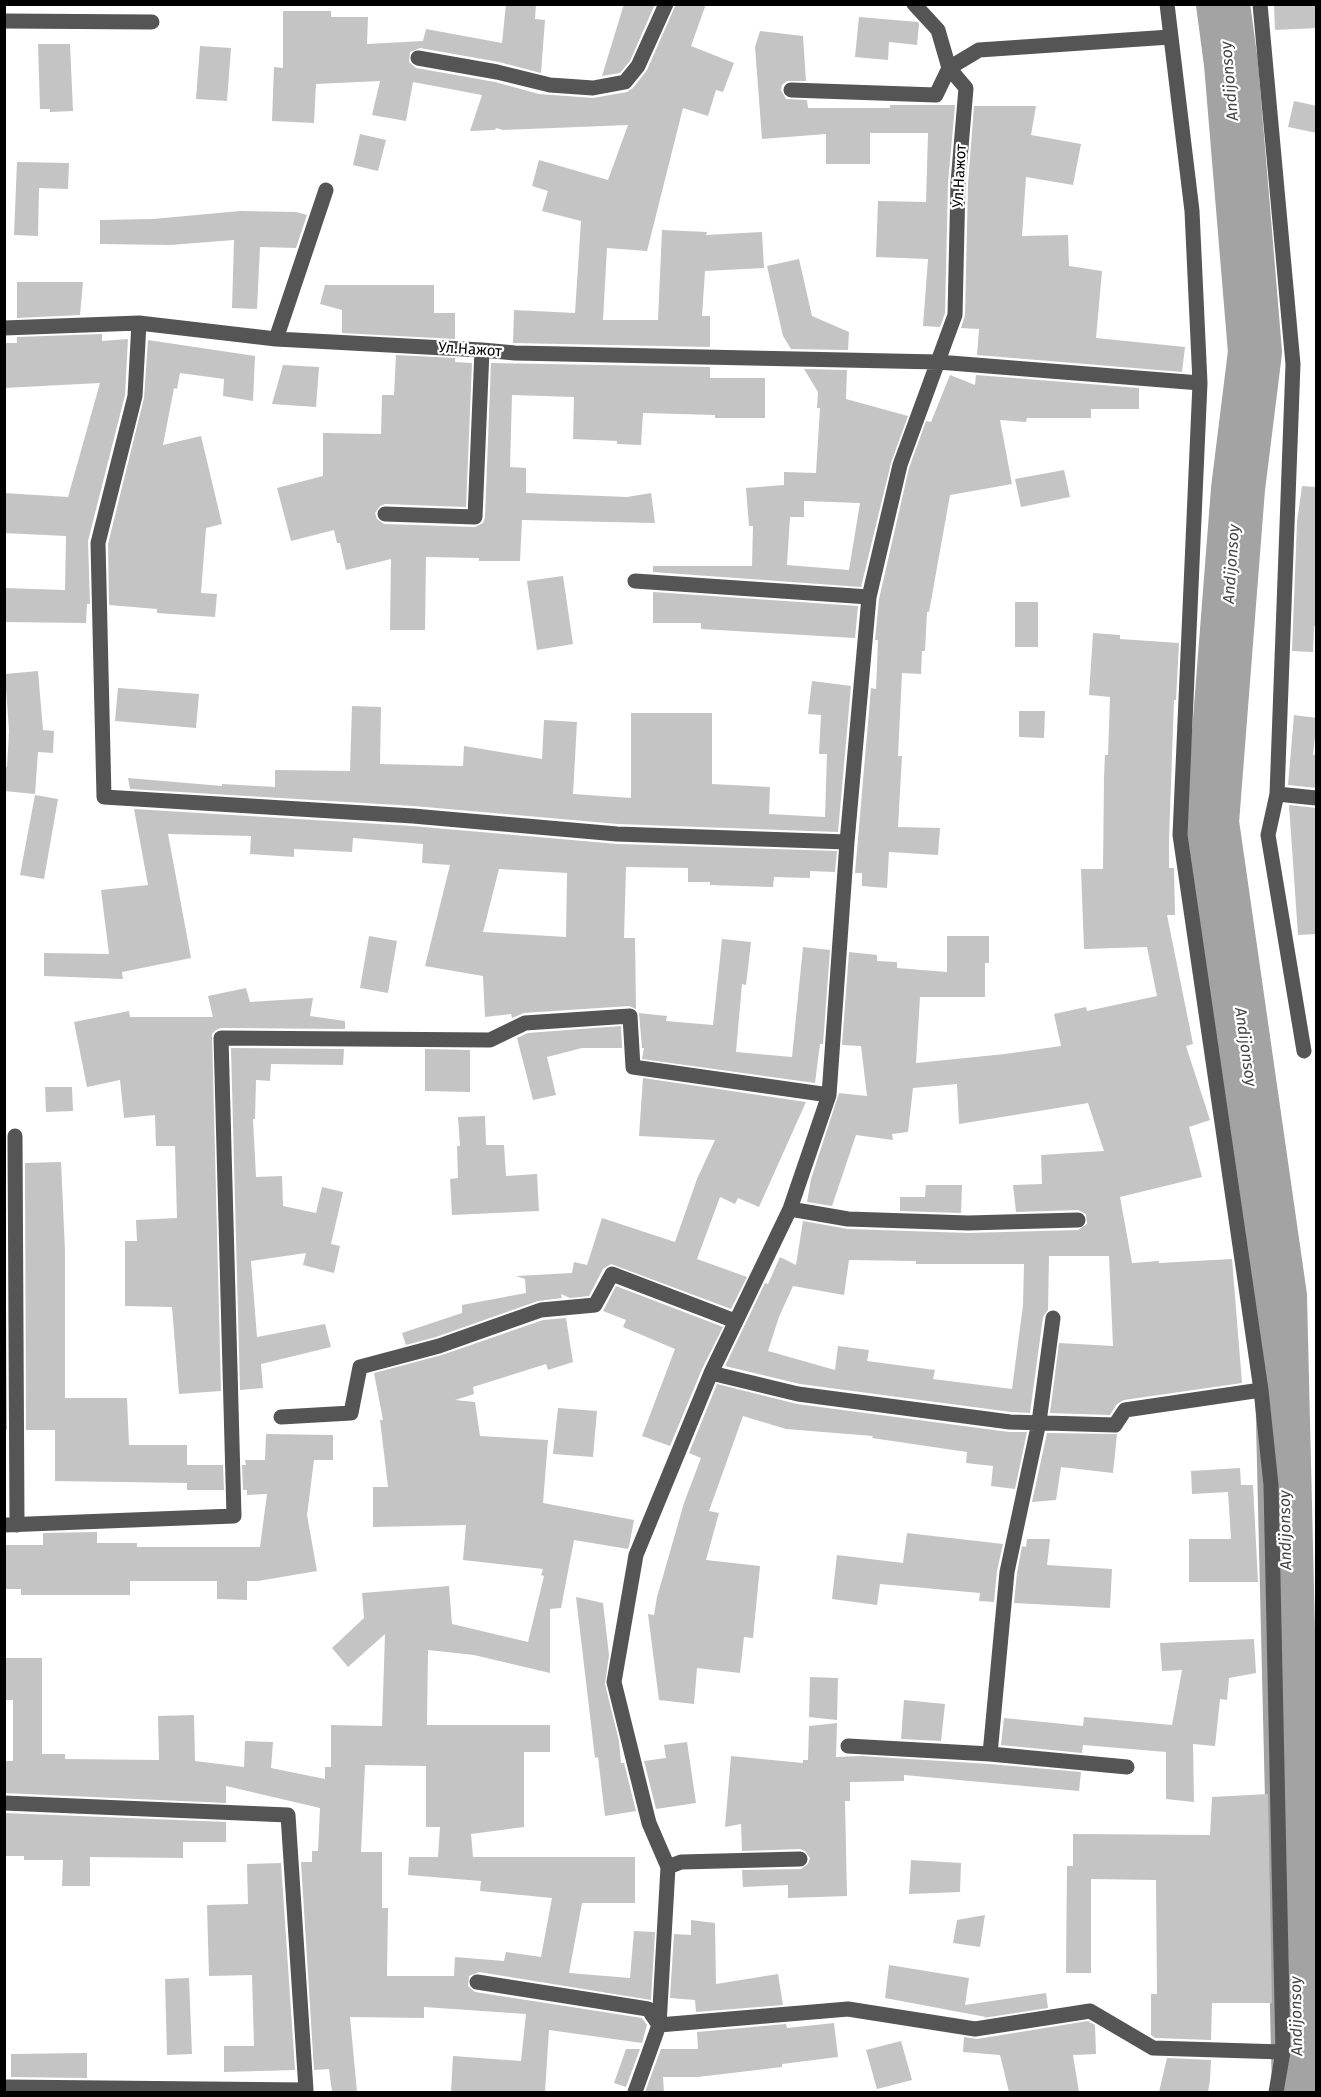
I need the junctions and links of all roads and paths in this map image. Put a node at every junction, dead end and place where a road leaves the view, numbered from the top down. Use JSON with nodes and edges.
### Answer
{"nodes":[{"id":1,"x":26,"y":4,"type":"edge"},
{"id":2,"x":666,"y":4,"type":"edge"},
{"id":3,"x":914,"y":4,"type":"edge"},
{"id":4,"x":1167,"y":4,"type":"edge"},
{"id":5,"x":1260,"y":4,"type":"edge"},
{"id":6,"x":4,"y":21,"type":"edge"},
{"id":7,"x":28,"y":21,"type":"junction"},
{"id":8,"x":152,"y":22,"type":"dead end"},
{"id":9,"x":1170,"y":37,"type":"junction"},
{"id":10,"x":418,"y":58,"type":"dead end"},
{"id":11,"x":949,"y":68,"type":"junction"},
{"id":12,"x":791,"y":90,"type":"dead end"},
{"id":13,"x":326,"y":190,"type":"dead end"},
{"id":14,"x":139,"y":323,"type":"junction"},
{"id":15,"x":4,"y":328,"type":"edge"},
{"id":16,"x":276,"y":339,"type":"junction"},
{"id":17,"x":482,"y":350,"type":"junction"},
{"id":18,"x":938,"y":362,"type":"junction"},
{"id":19,"x":1200,"y":383,"type":"junction"},
{"id":20,"x":385,"y":514,"type":"dead end"},
{"id":21,"x":635,"y":581,"type":"dead end"},
{"id":22,"x":869,"y":597,"type":"junction"},
{"id":23,"x":1277,"y":794,"type":"junction"},
{"id":24,"x":1317,"y":798,"type":"edge"},
{"id":25,"x":847,"y":842,"type":"junction"},
{"id":26,"x":1304,"y":1051,"type":"dead end"},
{"id":27,"x":829,"y":1095,"type":"junction"},
{"id":28,"x":15,"y":1136,"type":"dead end"},
{"id":29,"x":790,"y":1209,"type":"junction"},
{"id":30,"x":1077,"y":1220,"type":"dead end"},
{"id":31,"x":1053,"y":1318,"type":"dead end"},
{"id":32,"x":735,"y":1321,"type":"junction"},
{"id":33,"x":711,"y":1373,"type":"junction"},
{"id":34,"x":1261,"y":1390,"type":"junction"},
{"id":35,"x":281,"y":1417,"type":"dead end"},
{"id":36,"x":1039,"y":1422,"type":"junction"},
{"id":37,"x":11,"y":1525,"type":"edge"},
{"id":38,"x":848,"y":1746,"type":"dead end"},
{"id":39,"x":990,"y":1754,"type":"junction"},
{"id":40,"x":1127,"y":1767,"type":"dead end"},
{"id":41,"x":4,"y":1803,"type":"edge"},
{"id":42,"x":800,"y":1859,"type":"dead end"},
{"id":43,"x":668,"y":1867,"type":"junction"},
{"id":44,"x":477,"y":1982,"type":"dead end"},
{"id":45,"x":659,"y":2025,"type":"junction"},
{"id":46,"x":1283,"y":2052,"type":"junction"},
{"id":47,"x":4,"y":2087,"type":"edge"},
{"id":48,"x":23,"y":2090,"type":"edge"},
{"id":49,"x":635,"y":2092,"type":"edge"},
{"id":50,"x":1276,"y":2092,"type":"edge"}],
"edges":[{"from":1,"to":7,"type":"street"},
{"from":2,"to":10,"type":"street"},
{"from":3,"to":11,"type":"street","name":"Ул.Нажот"},
{"from":4,"to":9,"type":"street"},
{"from":5,"to":23,"type":"street"},
{"from":6,"to":7,"type":"street"},
{"from":7,"to":8,"type":"street"},
{"from":9,"to":11,"type":"street"},
{"from":9,"to":19,"type":"street"},
{"from":11,"to":12,"type":"street"},
{"from":11,"to":18,"type":"street","name":"Ул.Нажот"},
{"from":13,"to":16,"type":"street"},
{"from":14,"to":15,"type":"street","name":"Ул.Нажот"},
{"from":14,"to":16,"type":"street","name":"Ул.Нажот"},
{"from":14,"to":25,"type":"street"},
{"from":16,"to":17,"type":"street","name":"Ул.Нажот"},
{"from":17,"to":18,"type":"street","name":"Ул.Нажот"},
{"from":17,"to":20,"type":"street"},
{"from":18,"to":19,"type":"street","name":"Ул.Нажот"},
{"from":18,"to":22,"type":"street"},
{"from":19,"to":34,"type":"street"},
{"from":21,"to":22,"type":"street"},
{"from":22,"to":25,"type":"street"},
{"from":23,"to":24,"type":"street"},
{"from":23,"to":26,"type":"street"},
{"from":25,"to":27,"type":"street"},
{"from":27,"to":29,"type":"street"},
{"from":27,"to":37,"type":"street"},
{"from":28,"to":37,"type":"street"},
{"from":29,"to":30,"type":"street"},
{"from":29,"to":32,"type":"street"},
{"from":31,"to":36,"type":"street"},
{"from":32,"to":33,"type":"street"},
{"from":32,"to":35,"type":"street"},
{"from":33,"to":36,"type":"street"},
{"from":33,"to":43,"type":"street"},
{"from":34,"to":36,"type":"street"},
{"from":34,"to":46,"type":"street"},
{"from":36,"to":39,"type":"street"},
{"from":38,"to":39,"type":"street"},
{"from":39,"to":40,"type":"street"},
{"from":41,"to":48,"type":"street"},
{"from":42,"to":43,"type":"street"},
{"from":43,"to":45,"type":"street"},
{"from":44,"to":45,"type":"street"},
{"from":45,"to":46,"type":"street"},
{"from":45,"to":49,"type":"street"},
{"from":46,"to":50,"type":"street"},
{"from":47,"to":48,"type":"street"}]}
